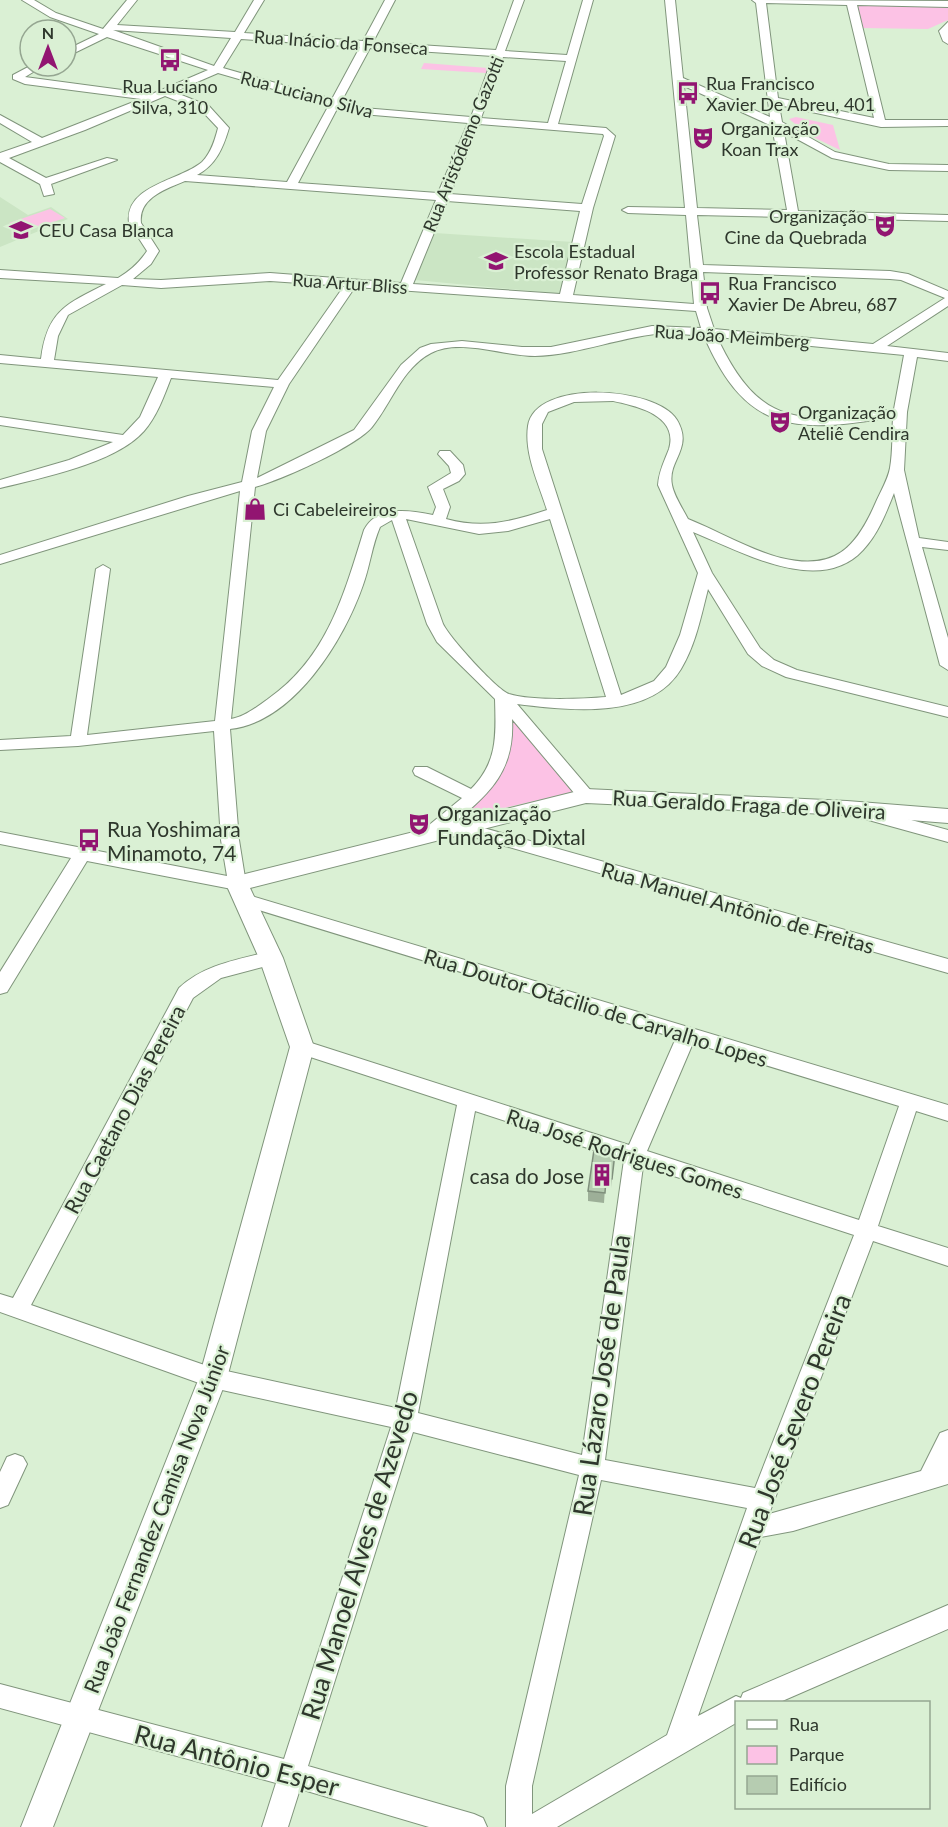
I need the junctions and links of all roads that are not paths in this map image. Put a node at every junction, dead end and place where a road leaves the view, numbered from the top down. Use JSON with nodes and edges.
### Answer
{"nodes":[{"id":1,"x":27,"y":0,"type":"edge"},
{"id":2,"x":132,"y":0,"type":"edge"},
{"id":3,"x":260,"y":0,"type":"edge"},
{"id":4,"x":390,"y":0,"type":"edge"},
{"id":5,"x":519,"y":0,"type":"edge"},
{"id":6,"x":588,"y":0,"type":"edge"},
{"id":7,"x":670,"y":0,"type":"edge"},
{"id":8,"x":760,"y":0,"type":"edge"},
{"id":9,"x":852,"y":1,"type":"edge"},
{"id":10,"x":948,"y":4,"type":"edge"},
{"id":11,"x":948,"y":25,"type":"edge"},
{"id":12,"x":108,"y":30,"type":"junction"},
{"id":13,"x":238,"y":36,"type":"junction"},
{"id":14,"x":948,"y":41,"type":"edge"},
{"id":15,"x":367,"y":44,"type":"junction"},
{"id":16,"x":78,"y":49,"type":"edge"},
{"id":17,"x":501,"y":53,"type":"junction"},
{"id":18,"x":570,"y":58,"type":"junction"},
{"id":19,"x":217,"y":70,"type":"junction"},
{"id":20,"x":19,"y":78,"type":"edge"},
{"id":21,"x":678,"y":80,"type":"junction"},
{"id":22,"x":161,"y":95,"type":"junction"},
{"id":23,"x":773,"y":100,"type":"junction"},
{"id":24,"x":335,"y":105,"type":"junction"},
{"id":25,"x":0,"y":118,"type":"edge"},
{"id":26,"x":474,"y":122,"type":"junction"},
{"id":27,"x":948,"y":123,"type":"edge"},
{"id":28,"x":777,"y":124,"type":"junction"},
{"id":29,"x":881,"y":124,"type":"junction"},
{"id":30,"x":552,"y":126,"type":"junction"},
{"id":31,"x":42,"y":143,"type":"junction"},
{"id":32,"x":0,"y":157,"type":"edge"},
{"id":33,"x":111,"y":160,"type":"dead end"},
{"id":34,"x":948,"y":168,"type":"edge"},
{"id":35,"x":181,"y":177,"type":"junction"},
{"id":36,"x":45,"y":182,"type":"junction"},
{"id":37,"x":290,"y":187,"type":"junction"},
{"id":38,"x":48,"y":194,"type":"dead end"},
{"id":39,"x":442,"y":198,"type":"junction"},
{"id":40,"x":586,"y":208,"type":"junction"},
{"id":41,"x":628,"y":210,"type":"dead end"},
{"id":42,"x":690,"y":212,"type":"junction"},
{"id":43,"x":793,"y":214,"type":"junction"},
{"id":44,"x":948,"y":218,"type":"edge"},
{"id":45,"x":698,"y":268,"type":"junction"},
{"id":46,"x":0,"y":274,"type":"edge"},
{"id":47,"x":115,"y":283,"type":"junction"},
{"id":48,"x":352,"y":283,"type":"junction"},
{"id":49,"x":405,"y":287,"type":"junction"},
{"id":50,"x":948,"y":294,"type":"edge"},
{"id":51,"x":566,"y":297,"type":"junction"},
{"id":52,"x":948,"y":301,"type":"edge"},
{"id":53,"x":701,"y":308,"type":"junction"},
{"id":54,"x":707,"y":331,"type":"junction"},
{"id":55,"x":875,"y":348,"type":"junction"},
{"id":56,"x":911,"y":352,"type":"junction"},
{"id":57,"x":948,"y":357,"type":"edge"},
{"id":58,"x":0,"y":359,"type":"edge"},
{"id":59,"x":47,"y":363,"type":"junction"},
{"id":60,"x":167,"y":372,"type":"junction"},
{"id":61,"x":282,"y":384,"type":"junction"},
{"id":62,"x":900,"y":411,"type":"junction"},
{"id":63,"x":0,"y":422,"type":"edge"},
{"id":64,"x":127,"y":440,"type":"junction"},
{"id":65,"x":446,"y":454,"type":"dead end"},
{"id":66,"x":897,"y":470,"type":"junction"},
{"id":67,"x":0,"y":484,"type":"edge"},
{"id":68,"x":248,"y":487,"type":"junction"},
{"id":69,"x":554,"y":513,"type":"junction"},
{"id":70,"x":398,"y":516,"type":"junction"},
{"id":71,"x":438,"y":521,"type":"junction"},
{"id":72,"x":683,"y":522,"type":"junction"},
{"id":73,"x":914,"y":542,"type":"junction"},
{"id":74,"x":948,"y":546,"type":"edge"},
{"id":75,"x":0,"y":560,"type":"edge"},
{"id":76,"x":103,"y":569,"type":"dead end"},
{"id":77,"x":705,"y":573,"type":"junction"},
{"id":78,"x":942,"y":619,"type":"edge"},
{"id":79,"x":948,"y":665,"type":"edge"},
{"id":80,"x":503,"y":698,"type":"junction"},
{"id":81,"x":615,"y":701,"type":"junction"},
{"id":82,"x":948,"y":712,"type":"edge"},
{"id":83,"x":222,"y":727,"type":"junction"},
{"id":84,"x":78,"y":741,"type":"junction"},
{"id":85,"x":0,"y":745,"type":"edge"},
{"id":86,"x":421,"y":771,"type":"dead end"},
{"id":87,"x":586,"y":796,"type":"junction"},
{"id":88,"x":473,"y":797,"type":"junction"},
{"id":89,"x":847,"y":808,"type":"junction"},
{"id":90,"x":948,"y":816,"type":"edge"},
{"id":91,"x":459,"y":827,"type":"junction"},
{"id":92,"x":429,"y":834,"type":"junction"},
{"id":93,"x":948,"y":836,"type":"edge"},
{"id":94,"x":0,"y":838,"type":"edge"},
{"id":95,"x":81,"y":856,"type":"junction"},
{"id":96,"x":241,"y":892,"type":"junction"},
{"id":97,"x":271,"y":958,"type":"junction"},
{"id":98,"x":7,"y":964,"type":"edge"},
{"id":99,"x":948,"y":966,"type":"edge"},
{"id":100,"x":0,"y":987,"type":"edge"},
{"id":101,"x":687,"y":1035,"type":"junction"},
{"id":102,"x":302,"y":1047,"type":"junction"},
{"id":103,"x":910,"y":1101,"type":"junction"},
{"id":104,"x":467,"y":1103,"type":"junction"},
{"id":105,"x":948,"y":1113,"type":"edge"},
{"id":106,"x":635,"y":1155,"type":"junction"},
{"id":107,"x":866,"y":1231,"type":"junction"},
{"id":108,"x":948,"y":1257,"type":"edge"},
{"id":109,"x":9,"y":1306,"type":"edge"},
{"id":110,"x":213,"y":1378,"type":"junction"},
{"id":111,"x":405,"y":1420,"type":"junction"},
{"id":112,"x":948,"y":1440,"type":"edge"},
{"id":113,"x":15,"y":1464,"type":"dead end"},
{"id":114,"x":592,"y":1468,"type":"junction"},
{"id":115,"x":939,"y":1477,"type":"edge"},
{"id":116,"x":0,"y":1497,"type":"edge"},
{"id":117,"x":762,"y":1500,"type":"junction"},
{"id":118,"x":753,"y":1528,"type":"junction"},
{"id":119,"x":948,"y":1617,"type":"edge"},
{"id":120,"x":0,"y":1696,"type":"edge"},
{"id":121,"x":754,"y":1701,"type":"edge"},
{"id":122,"x":735,"y":1710,"type":"edge"},
{"id":123,"x":80,"y":1718,"type":"junction"},
{"id":124,"x":677,"y":1741,"type":"junction"},
{"id":125,"x":292,"y":1774,"type":"junction"},
{"id":126,"x":37,"y":1827,"type":"edge"},
{"id":127,"x":275,"y":1827,"type":"edge"},
{"id":128,"x":474,"y":1827,"type":"edge"},
{"id":129,"x":519,"y":1827,"type":"edge"},
{"id":130,"x":536,"y":1827,"type":"edge"}],
"edges":[{"from":1,"to":12,"type":"street","name":"Rua Luciano Silva"},
{"from":2,"to":12,"type":"street"},
{"from":3,"to":13,"type":"street"},
{"from":4,"to":15,"type":"street"},
{"from":5,"to":17,"type":"street","name":"Rua Aristódemo Gazotti"},
{"from":6,"to":18,"type":"street"},
{"from":7,"to":21,"type":"street"},
{"from":8,"to":9,"type":"street"},
{"from":8,"to":23,"type":"street"},
{"from":9,"to":10,"type":"street"},
{"from":9,"to":29,"type":"street"},
{"from":11,"to":14,"type":"street"},
{"from":12,"to":13,"type":"street","name":"Rua Inácio da Fonseca"},
{"from":12,"to":16,"type":"street"},
{"from":12,"to":19,"type":"street","name":"Rua Luciano Silva"},
{"from":13,"to":15,"type":"street","name":"Rua Inácio da Fonseca"},
{"from":13,"to":19,"type":"street"},
{"from":15,"to":17,"type":"street","name":"Rua Inácio da Fonseca"},
{"from":15,"to":24,"type":"street"},
{"from":17,"to":18,"type":"street","name":"Rua Inácio da Fonseca"},
{"from":17,"to":26,"type":"street","name":"Rua Aristódemo Gazotti"},
{"from":18,"to":30,"type":"street"},
{"from":19,"to":22,"type":"street"},
{"from":19,"to":24,"type":"street","name":"Rua Luciano Silva"},
{"from":20,"to":22,"type":"street"},
{"from":21,"to":28,"type":"street"},
{"from":21,"to":42,"type":"street"},
{"from":22,"to":31,"type":"street"},
{"from":22,"to":35,"type":"street"},
{"from":23,"to":28,"type":"street"},
{"from":23,"to":29,"type":"street"},
{"from":24,"to":26,"type":"street","name":"Rua Luciano Silva"},
{"from":24,"to":37,"type":"street"},
{"from":25,"to":31,"type":"street"},
{"from":26,"to":30,"type":"street","name":"Rua Luciano Silva"},
{"from":26,"to":39,"type":"street","name":"Rua Aristódemo Gazotti"},
{"from":27,"to":29,"type":"street"},
{"from":28,"to":34,"type":"street"},
{"from":28,"to":43,"type":"street"},
{"from":30,"to":40,"type":"street","name":"Rua Luciano Silva"},
{"from":31,"to":32,"type":"street"},
{"from":32,"to":36,"type":"street"},
{"from":33,"to":36,"type":"street"},
{"from":35,"to":37,"type":"street"},
{"from":35,"to":47,"type":"street"},
{"from":36,"to":38,"type":"street"},
{"from":37,"to":39,"type":"street"},
{"from":39,"to":40,"type":"street"},
{"from":39,"to":49,"type":"street","name":"Rua Aristódemo Gazotti"},
{"from":40,"to":51,"type":"street"},
{"from":41,"to":42,"type":"street"},
{"from":42,"to":43,"type":"street"},
{"from":42,"to":45,"type":"street"},
{"from":43,"to":44,"type":"street"},
{"from":45,"to":50,"type":"street"},
{"from":45,"to":53,"type":"street"},
{"from":46,"to":47,"type":"street","name":"Rua Artur Bliss"},
{"from":47,"to":48,"type":"street","name":"Rua Artur Bliss"},
{"from":47,"to":59,"type":"street"},
{"from":48,"to":49,"type":"street","name":"Rua Artur Bliss"},
{"from":48,"to":61,"type":"street"},
{"from":49,"to":51,"type":"street","name":"Rua Artur Bliss"},
{"from":51,"to":53,"type":"street","name":"Rua Artur Bliss"},
{"from":52,"to":55,"type":"street"},
{"from":53,"to":54,"type":"street"},
{"from":54,"to":55,"type":"street","name":"Rua João Meimberg"},
{"from":54,"to":62,"type":"street"},
{"from":54,"to":68,"type":"street","name":"Rua João Meimberg"},
{"from":55,"to":56,"type":"street","name":"Rua João Meimberg"},
{"from":56,"to":57,"type":"street","name":"Rua João Meimberg"},
{"from":56,"to":62,"type":"street"},
{"from":58,"to":59,"type":"street"},
{"from":59,"to":60,"type":"street"},
{"from":60,"to":61,"type":"street"},
{"from":60,"to":64,"type":"street"},
{"from":61,"to":68,"type":"street"},
{"from":62,"to":66,"type":"street"},
{"from":63,"to":64,"type":"street"},
{"from":64,"to":67,"type":"street"},
{"from":65,"to":71,"type":"street"},
{"from":66,"to":72,"type":"street"},
{"from":66,"to":73,"type":"street"},
{"from":68,"to":75,"type":"street","name":"Rua João Meimberg"},
{"from":68,"to":83,"type":"street"},
{"from":69,"to":71,"type":"street"},
{"from":69,"to":72,"type":"street"},
{"from":69,"to":81,"type":"street"},
{"from":70,"to":71,"type":"street"},
{"from":70,"to":80,"type":"street"},
{"from":70,"to":83,"type":"street"},
{"from":72,"to":77,"type":"street"},
{"from":73,"to":74,"type":"street"},
{"from":73,"to":78,"type":"street"},
{"from":76,"to":84,"type":"street"},
{"from":77,"to":81,"type":"street"},
{"from":77,"to":82,"type":"street"},
{"from":78,"to":79,"type":"street"},
{"from":80,"to":81,"type":"street"},
{"from":80,"to":87,"type":"street"},
{"from":80,"to":88,"type":"street"},
{"from":83,"to":84,"type":"street"},
{"from":83,"to":96,"type":"street"},
{"from":84,"to":85,"type":"street"},
{"from":86,"to":88,"type":"street"},
{"from":87,"to":89,"type":"main road","name":"Rua Geraldo Fraga de Oliveira"},
{"from":87,"to":91,"type":"main road","name":"Rua Geraldo Fraga de Oliveira"},
{"from":88,"to":92,"type":"street"},
{"from":89,"to":90,"type":"main road","name":"Rua Geraldo Fraga de Oliveira"},
{"from":89,"to":93,"type":"street"},
{"from":91,"to":92,"type":"main road","name":"Rua Geraldo Fraga de Oliveira"},
{"from":91,"to":99,"type":"street","name":"Rua Manuel Antônio de Freitas"},
{"from":92,"to":96,"type":"main road","name":"Rua Geraldo Fraga de Oliveira"},
{"from":94,"to":95,"type":"street","name":"Rua Doutor Otácilio de Carvalho Lopes"},
{"from":95,"to":96,"type":"street","name":"Rua Doutor Otácilio de Carvalho Lopes"},
{"from":95,"to":98,"type":"street"},
{"from":96,"to":97,"type":"main road"},
{"from":96,"to":101,"type":"street","name":"Rua Doutor Otácilio de Carvalho Lopes"},
{"from":97,"to":102,"type":"main road"},
{"from":97,"to":109,"type":"street","name":"Rua Caetano Dias Pereira"},
{"from":98,"to":100,"type":"street"},
{"from":101,"to":103,"type":"street","name":"Rua Doutor Otácilio de Carvalho Lopes"},
{"from":101,"to":106,"type":"street","name":"Rua Lázaro José de Paula"},
{"from":102,"to":104,"type":"street","name":"Rua José Rodrigues Gomes"},
{"from":102,"to":110,"type":"main road","name":"Rua João Fernandez Camisa Nova Júnior"},
{"from":103,"to":105,"type":"street","name":"Rua Doutor Otácilio de Carvalho Lopes"},
{"from":103,"to":107,"type":"street","name":"Rua José Severo Pereira"},
{"from":104,"to":106,"type":"street","name":"Rua José Rodrigues Gomes"},
{"from":104,"to":111,"type":"street","name":"Rua Manoel Alves de Azevedo"},
{"from":106,"to":107,"type":"street","name":"Rua José Rodrigues Gomes"},
{"from":106,"to":114,"type":"street","name":"Rua Lázaro José de Paula"},
{"from":107,"to":108,"type":"street","name":"Rua José Rodrigues Gomes"},
{"from":107,"to":117,"type":"street","name":"Rua José Severo Pereira"},
{"from":109,"to":110,"type":"street"},
{"from":110,"to":111,"type":"street"},
{"from":110,"to":123,"type":"main road","name":"Rua João Fernandez Camisa Nova Júnior"},
{"from":111,"to":114,"type":"street"},
{"from":111,"to":125,"type":"street","name":"Rua Manoel Alves de Azevedo"},
{"from":112,"to":115,"type":"street"},
{"from":113,"to":116,"type":"street"},
{"from":114,"to":117,"type":"street"},
{"from":114,"to":129,"type":"street","name":"Rua Lázaro José de Paula"},
{"from":115,"to":118,"type":"street"},
{"from":117,"to":118,"type":"street","name":"Rua José Severo Pereira"},
{"from":118,"to":124,"type":"street","name":"Rua José Severo Pereira"},
{"from":119,"to":121,"type":"street"},
{"from":120,"to":123,"type":"street","name":"Rua Antônio Esper"},
{"from":122,"to":124,"type":"street"},
{"from":123,"to":125,"type":"street","name":"Rua Antônio Esper"},
{"from":123,"to":126,"type":"main road","name":"Rua João Fernandez Camisa Nova Júnior"},
{"from":124,"to":130,"type":"street"},
{"from":125,"to":127,"type":"street","name":"Rua Manoel Alves de Azevedo"},
{"from":125,"to":128,"type":"street","name":"Rua Antônio Esper"}]}
